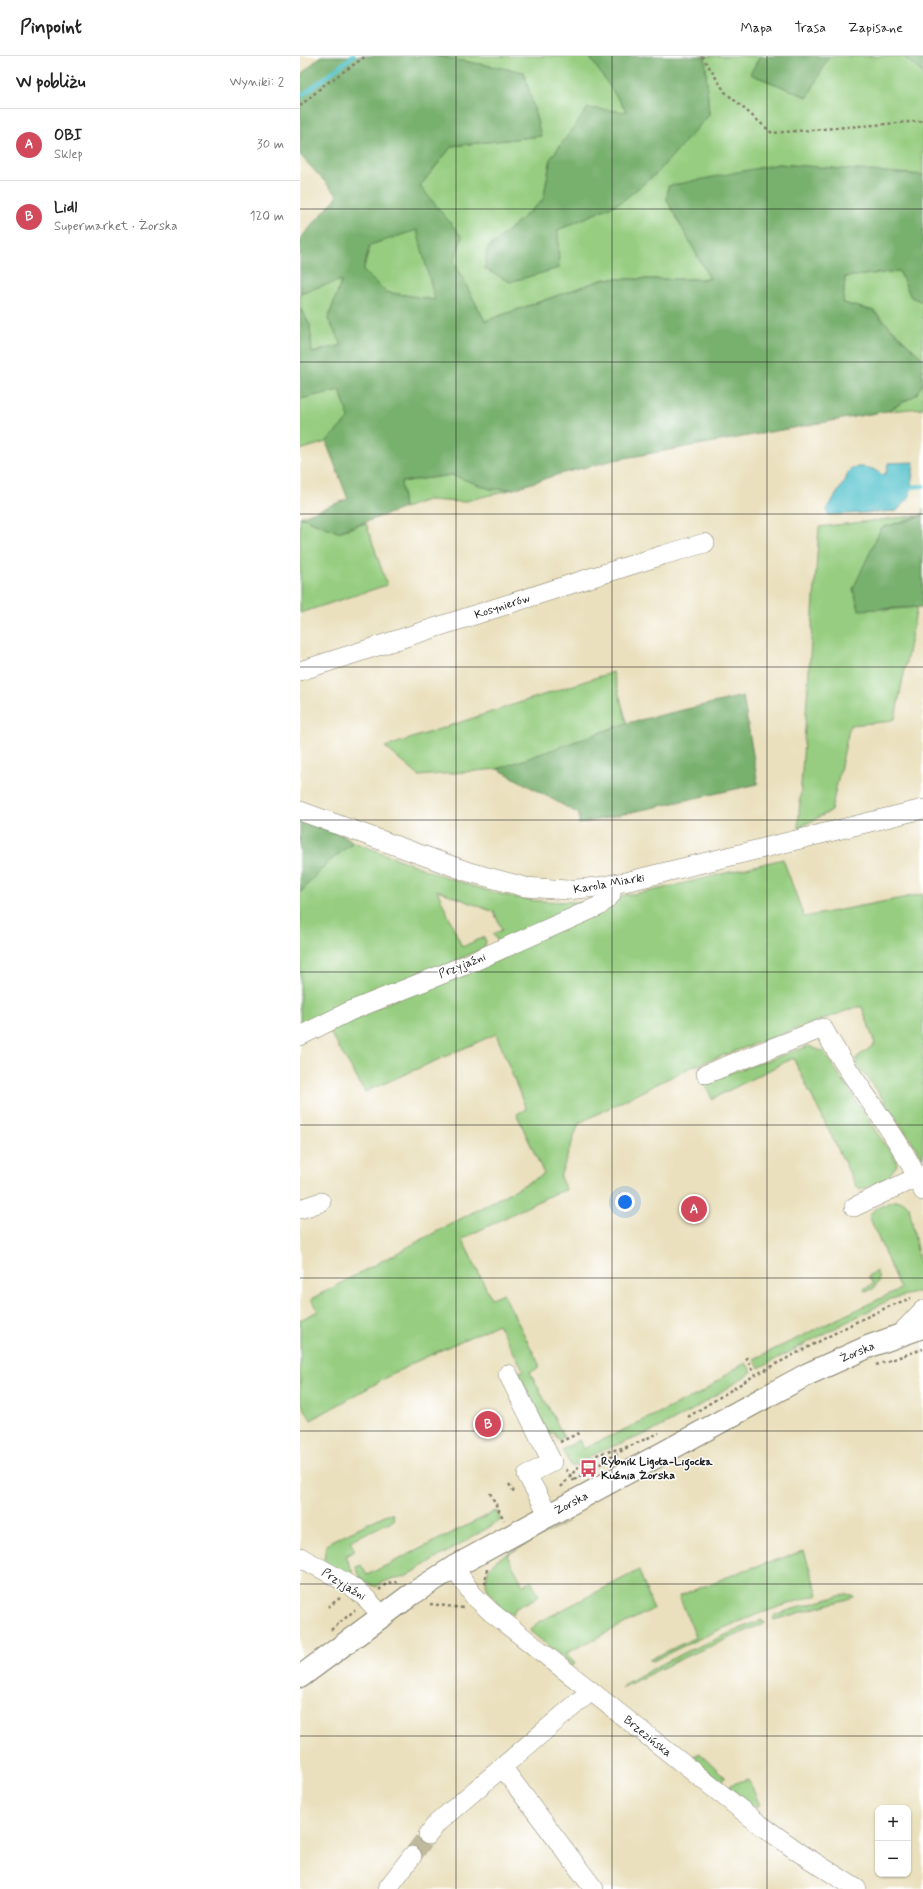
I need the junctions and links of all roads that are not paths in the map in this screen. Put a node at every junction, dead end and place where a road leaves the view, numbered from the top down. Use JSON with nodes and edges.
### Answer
{"nodes":[{"id":1,"x":706,"y":544,"type":"dead end"},
{"id":2,"x":300,"y":671,"type":"edge"},
{"id":3,"x":923,"y":809,"type":"edge"},
{"id":4,"x":300,"y":811,"type":"edge"},
{"id":5,"x":612,"y":885,"type":"junction"},
{"id":6,"x":300,"y":1036,"type":"edge"},
{"id":7,"x":706,"y":1074,"type":"dead end"},
{"id":8,"x":920,"y":1184,"type":"edge"},
{"id":9,"x":321,"y":1202,"type":"dead end"},
{"id":10,"x":854,"y":1207,"type":"dead end"},
{"id":11,"x":300,"y":1209,"type":"edge"},
{"id":12,"x":920,"y":1303,"type":"edge"},
{"id":13,"x":923,"y":1327,"type":"edge"},
{"id":14,"x":899,"y":1335,"type":"junction"},
{"id":15,"x":508,"y":1374,"type":"dead end"},
{"id":16,"x":549,"y":1515,"type":"junction"},
{"id":17,"x":300,"y":1557,"type":"edge"},
{"id":18,"x":454,"y":1567,"type":"junction"},
{"id":19,"x":382,"y":1617,"type":"junction"},
{"id":20,"x":300,"y":1677,"type":"edge"},
{"id":21,"x":591,"y":1691,"type":"junction"},
{"id":22,"x":502,"y":1767,"type":"junction"},
{"id":23,"x":428,"y":1835,"type":"tunnel mouth"},
{"id":24,"x":412,"y":1856,"type":"tunnel mouth"},
{"id":25,"x":386,"y":1889,"type":"edge"},
{"id":26,"x":594,"y":1889,"type":"edge"},
{"id":27,"x":857,"y":1889,"type":"edge"}],
"edges":[{"from":1,"to":2,"type":"street","name":"Kosynierów"},
{"from":3,"to":5,"type":"street","name":"Karola Miarki"},
{"from":4,"to":5,"type":"street","name":"Karola Miarki"},
{"from":5,"to":6,"type":"street","name":"Przyjaźni"},
{"from":7,"to":8,"type":"street"},
{"from":8,"to":10,"type":"street"},
{"from":9,"to":11,"type":"street"},
{"from":12,"to":14,"type":"street"},
{"from":13,"to":14,"type":"main road","name":"Żorska"},
{"from":14,"to":16,"type":"main road","name":"Żorska"},
{"from":15,"to":16,"type":"street"},
{"from":16,"to":18,"type":"main road","name":"Żorska"},
{"from":17,"to":19,"type":"street","name":"Przyjaźni"},
{"from":18,"to":19,"type":"main road","name":"Żorska"},
{"from":18,"to":21,"type":"street","name":"Brzezińska"},
{"from":19,"to":20,"type":"main road","name":"Żorska"},
{"from":21,"to":22,"type":"street"},
{"from":21,"to":27,"type":"street","name":"Brzezińska"},
{"from":22,"to":23,"type":"street"},
{"from":22,"to":26,"type":"street"},
{"from":24,"to":25,"type":"street"}]}
